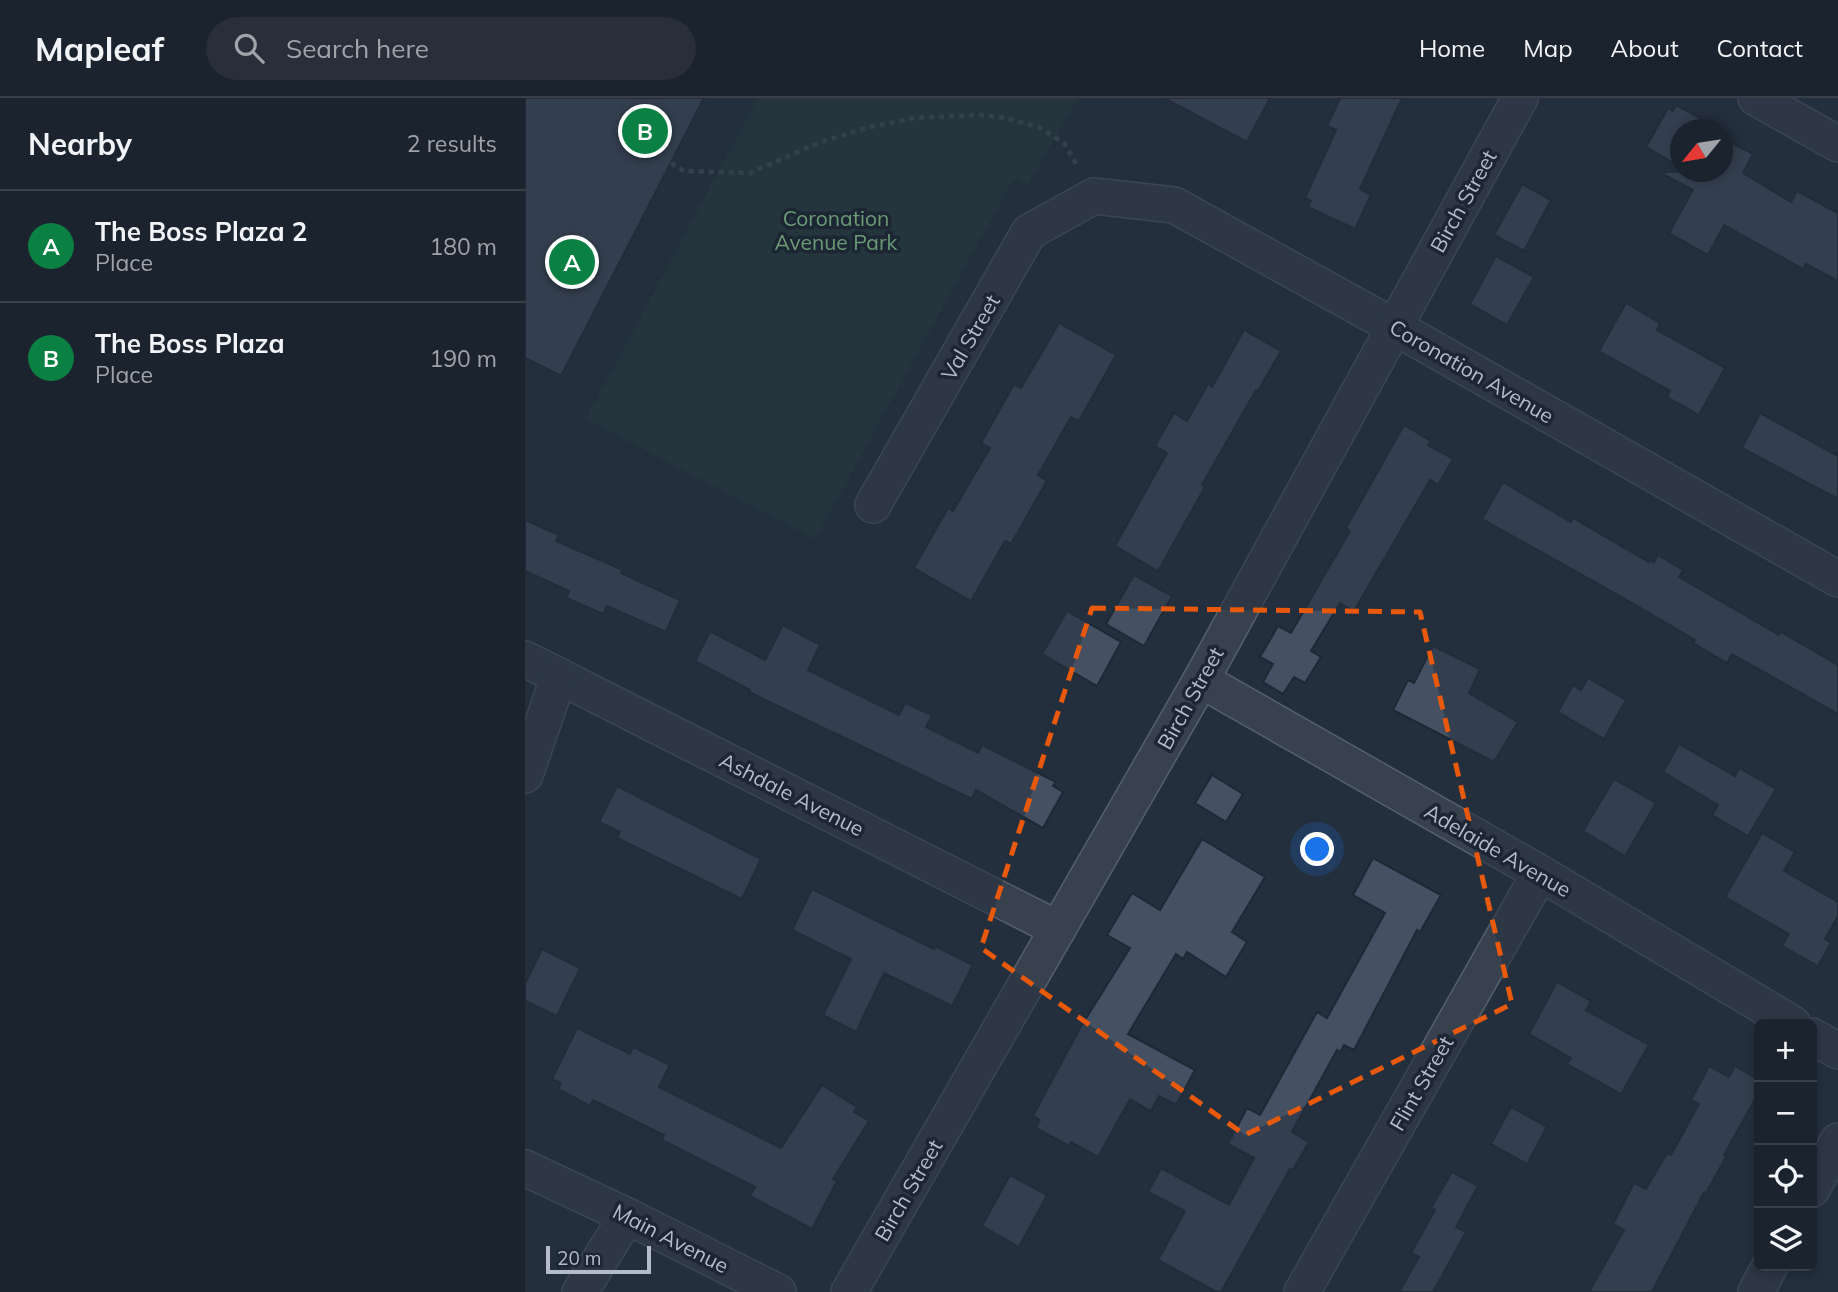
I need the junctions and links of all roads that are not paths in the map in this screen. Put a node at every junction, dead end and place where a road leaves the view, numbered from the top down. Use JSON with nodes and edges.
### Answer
{"nodes":[{"id":1,"x":1520,"y":98,"type":"edge"},
{"id":2,"x":1756,"y":98,"type":"edge"},
{"id":3,"x":1838,"y":144,"type":"edge"},
{"id":4,"x":1094,"y":196,"type":"joint"},
{"id":5,"x":1393,"y":326,"type":"junction"},
{"id":6,"x":873,"y":505,"type":"dead end"},
{"id":7,"x":1838,"y":579,"type":"edge"},
{"id":8,"x":525,"y":659,"type":"edge"},
{"id":9,"x":559,"y":676,"type":"junction"},
{"id":10,"x":1201,"y":680,"type":"junction"},
{"id":11,"x":525,"y":775,"type":"edge"},
{"id":12,"x":1540,"y":873,"type":"junction"},
{"id":13,"x":1058,"y":929,"type":"junction"},
{"id":14,"x":1785,"y":1019,"type":"edge"},
{"id":15,"x":1817,"y":1039,"type":"edge"},
{"id":16,"x":1838,"y":1051,"type":"edge"},
{"id":17,"x":1838,"y":1141,"type":"edge"},
{"id":18,"x":525,"y":1168,"type":"edge"},
{"id":19,"x":1817,"y":1180,"type":"edge"},
{"id":20,"x":627,"y":1216,"type":"junction"},
{"id":21,"x":1767,"y":1271,"type":"edge"},
{"id":22,"x":580,"y":1292,"type":"edge"},
{"id":23,"x":778,"y":1292,"type":"edge"},
{"id":24,"x":849,"y":1292,"type":"edge"},
{"id":25,"x":1302,"y":1292,"type":"edge"},
{"id":26,"x":1756,"y":1292,"type":"edge"}],
"edges":[{"from":1,"to":5,"type":"street","name":"Birch Street"},
{"from":2,"to":3,"type":"street"},
{"from":4,"to":5,"type":"street","name":"Coronation Avenue"},
{"from":4,"to":6,"type":"street","name":"Val Street"},
{"from":5,"to":7,"type":"street","name":"Coronation Avenue"},
{"from":5,"to":10,"type":"street","name":"Birch Street"},
{"from":8,"to":9,"type":"street","name":"Ashdale Avenue"},
{"from":9,"to":11,"type":"street"},
{"from":9,"to":13,"type":"street","name":"Ashdale Avenue"},
{"from":10,"to":12,"type":"street","name":"Adelaide Avenue"},
{"from":10,"to":13,"type":"street","name":"Birch Street"},
{"from":12,"to":14,"type":"street","name":"Adelaide Avenue"},
{"from":12,"to":25,"type":"street","name":"Flint Street"},
{"from":13,"to":24,"type":"street","name":"Birch Street"},
{"from":15,"to":16,"type":"street"},
{"from":17,"to":19,"type":"street"},
{"from":18,"to":20,"type":"street","name":"Main Avenue"},
{"from":20,"to":22,"type":"street"},
{"from":20,"to":23,"type":"street","name":"Main Avenue"},
{"from":21,"to":26,"type":"street"}]}
